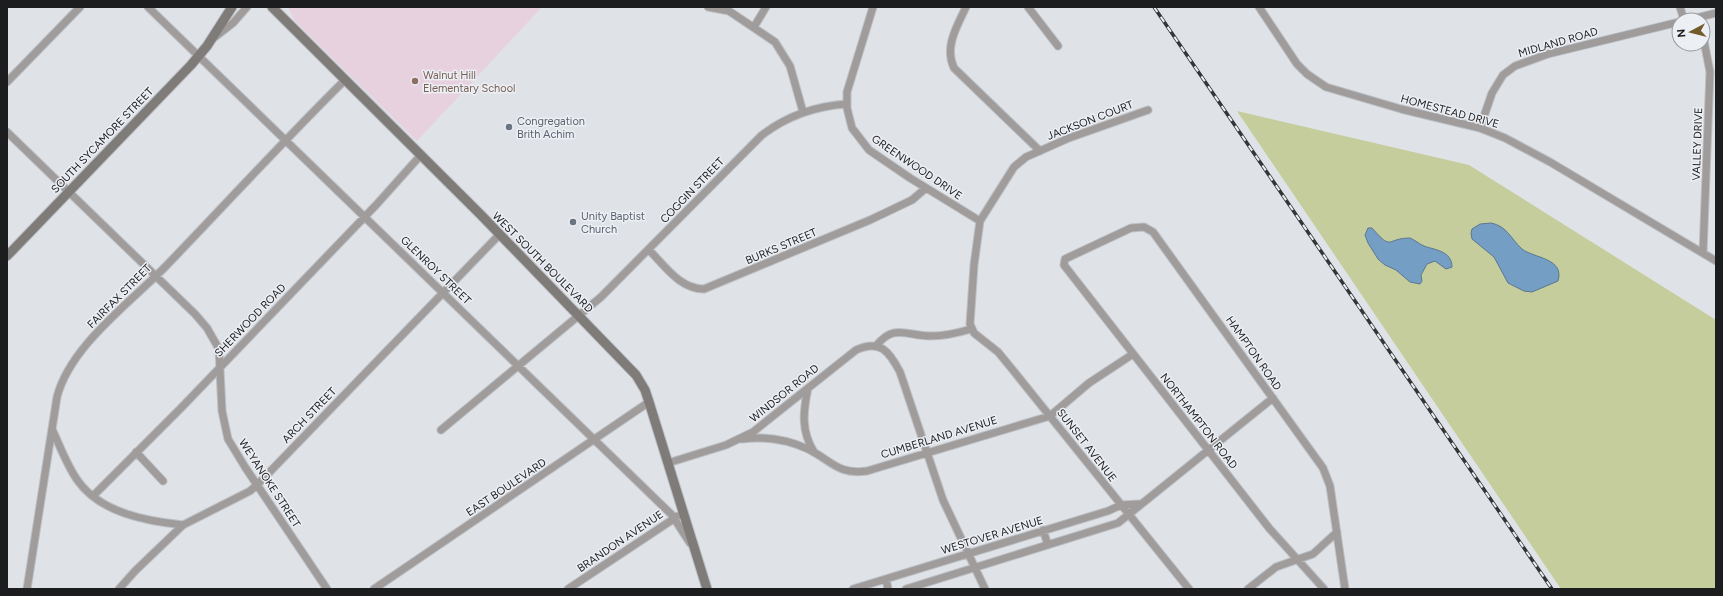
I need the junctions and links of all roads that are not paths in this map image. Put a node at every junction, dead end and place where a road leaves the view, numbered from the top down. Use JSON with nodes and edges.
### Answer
{"nodes":[{"id":1,"x":80,"y":7,"type":"edge"},
{"id":2,"x":148,"y":7,"type":"edge"},
{"id":3,"x":232,"y":7,"type":"edge"},
{"id":4,"x":247,"y":7,"type":"edge"},
{"id":5,"x":272,"y":7,"type":"edge"},
{"id":6,"x":282,"y":7,"type":"edge"},
{"id":7,"x":708,"y":7,"type":"edge"},
{"id":8,"x":766,"y":7,"type":"edge"},
{"id":9,"x":873,"y":7,"type":"edge"},
{"id":10,"x":966,"y":7,"type":"edge"},
{"id":11,"x":1028,"y":7,"type":"edge"},
{"id":12,"x":1260,"y":7,"type":"edge"},
{"id":13,"x":1671,"y":24,"type":"edge"},
{"id":14,"x":293,"y":27,"type":"junction"},
{"id":15,"x":754,"y":27,"type":"junction"},
{"id":16,"x":212,"y":40,"type":"junction"},
{"id":17,"x":1058,"y":46,"type":"dead end"},
{"id":18,"x":1706,"y":52,"type":"edge"},
{"id":19,"x":199,"y":56,"type":"junction"},
{"id":20,"x":345,"y":80,"type":"junction"},
{"id":21,"x":7,"y":82,"type":"edge"},
{"id":22,"x":847,"y":104,"type":"junction"},
{"id":23,"x":1148,"y":110,"type":"dead end"},
{"id":24,"x":803,"y":112,"type":"junction"},
{"id":25,"x":1480,"y":128,"type":"junction"},
{"id":26,"x":7,"y":132,"type":"edge"},
{"id":27,"x":285,"y":140,"type":"junction"},
{"id":28,"x":1040,"y":151,"type":"junction"},
{"id":29,"x":420,"y":156,"type":"junction"},
{"id":30,"x":926,"y":188,"type":"junction"},
{"id":31,"x":68,"y":192,"type":"junction"},
{"id":32,"x":365,"y":217,"type":"junction"},
{"id":33,"x":980,"y":221,"type":"junction"},
{"id":34,"x":499,"y":235,"type":"junction"},
{"id":35,"x":649,"y":250,"type":"junction"},
{"id":36,"x":1703,"y":253,"type":"junction"},
{"id":37,"x":7,"y":256,"type":"edge"},
{"id":38,"x":1716,"y":261,"type":"edge"},
{"id":39,"x":1064,"y":262,"type":"joint"},
{"id":40,"x":155,"y":276,"type":"junction"},
{"id":41,"x":443,"y":293,"type":"junction"},
{"id":42,"x":579,"y":316,"type":"junction"},
{"id":43,"x":971,"y":329,"type":"junction"},
{"id":44,"x":876,"y":346,"type":"junction"},
{"id":45,"x":1133,"y":354,"type":"junction"},
{"id":46,"x":221,"y":365,"type":"junction"},
{"id":47,"x":519,"y":367,"type":"junction"},
{"id":48,"x":808,"y":388,"type":"junction"},
{"id":49,"x":1273,"y":398,"type":"junction"},
{"id":50,"x":649,"y":402,"type":"junction"},
{"id":51,"x":1050,"y":416,"type":"junction"},
{"id":52,"x":52,"y":429,"type":"junction"},
{"id":53,"x":441,"y":430,"type":"dead end"},
{"id":54,"x":594,"y":440,"type":"junction"},
{"id":55,"x":738,"y":440,"type":"junction"},
{"id":56,"x":1208,"y":450,"type":"junction"},
{"id":57,"x":136,"y":452,"type":"junction"},
{"id":58,"x":927,"y":452,"type":"junction"},
{"id":59,"x":814,"y":453,"type":"junction"},
{"id":60,"x":668,"y":463,"type":"junction"},
{"id":61,"x":163,"y":481,"type":"dead end"},
{"id":62,"x":257,"y":485,"type":"junction"},
{"id":63,"x":93,"y":496,"type":"junction"},
{"id":64,"x":1139,"y":504,"type":"junction"},
{"id":65,"x":1121,"y":505,"type":"junction"},
{"id":66,"x":684,"y":512,"type":"junction"},
{"id":67,"x":1129,"y":515,"type":"junction"},
{"id":68,"x":674,"y":518,"type":"junction"},
{"id":69,"x":183,"y":525,"type":"junction"},
{"id":70,"x":1043,"y":530,"type":"junction"},
{"id":71,"x":1337,"y":532,"type":"junction"},
{"id":72,"x":1048,"y":545,"type":"junction"},
{"id":73,"x":968,"y":554,"type":"junction"},
{"id":74,"x":697,"y":557,"type":"junction"},
{"id":75,"x":1298,"y":559,"type":"junction"},
{"id":76,"x":974,"y":568,"type":"junction"},
{"id":77,"x":886,"y":579,"type":"junction"},
{"id":78,"x":27,"y":589,"type":"edge"},
{"id":79,"x":119,"y":589,"type":"edge"},
{"id":80,"x":327,"y":589,"type":"edge"},
{"id":81,"x":374,"y":589,"type":"edge"},
{"id":82,"x":568,"y":589,"type":"edge"},
{"id":83,"x":707,"y":589,"type":"edge"},
{"id":84,"x":853,"y":589,"type":"edge"},
{"id":85,"x":888,"y":589,"type":"edge"},
{"id":86,"x":906,"y":589,"type":"edge"},
{"id":87,"x":984,"y":589,"type":"edge"},
{"id":88,"x":1189,"y":589,"type":"edge"},
{"id":89,"x":1248,"y":589,"type":"edge"},
{"id":90,"x":1324,"y":589,"type":"edge"},
{"id":91,"x":1345,"y":589,"type":"edge"}],
"edges":[{"from":1,"to":21,"type":"street"},
{"from":2,"to":19,"type":"street","name":"GLENROY STREET"},
{"from":3,"to":16,"type":"street","name":"SOUTH SYCAMORE STREET"},
{"from":4,"to":16,"type":"street","name":"SOUTH SYCAMORE STREET"},
{"from":5,"to":14,"type":"street","name":"WEST SOUTH BOULEVARD"},
{"from":6,"to":14,"type":"street"},
{"from":7,"to":15,"type":"street"},
{"from":8,"to":15,"type":"street"},
{"from":9,"to":22,"type":"street","name":"GREENWOOD DRIVE"},
{"from":10,"to":28,"type":"street"},
{"from":11,"to":17,"type":"street"},
{"from":12,"to":25,"type":"street","name":"HOMESTEAD DRIVE"},
{"from":13,"to":25,"type":"street","name":"MIDLAND ROAD"},
{"from":14,"to":20,"type":"street","name":"WEST SOUTH BOULEVARD"},
{"from":15,"to":24,"type":"street"},
{"from":16,"to":19,"type":"street","name":"SOUTH SYCAMORE STREET"},
{"from":18,"to":36,"type":"street","name":"VALLEY DRIVE"},
{"from":19,"to":27,"type":"street","name":"GLENROY STREET"},
{"from":19,"to":31,"type":"street","name":"SOUTH SYCAMORE STREET"},
{"from":20,"to":27,"type":"street","name":"FAIRFAX STREET"},
{"from":20,"to":29,"type":"street","name":"WEST SOUTH BOULEVARD"},
{"from":22,"to":24,"type":"street","name":"COGGIN STREET"},
{"from":22,"to":30,"type":"street","name":"GREENWOOD DRIVE"},
{"from":23,"to":28,"type":"street","name":"JACKSON COURT"},
{"from":24,"to":35,"type":"street","name":"COGGIN STREET"},
{"from":25,"to":36,"type":"street","name":"HOMESTEAD DRIVE"},
{"from":26,"to":31,"type":"street","name":"WEYANOKE STREET"},
{"from":27,"to":32,"type":"street","name":"GLENROY STREET"},
{"from":27,"to":40,"type":"street","name":"FAIRFAX STREET"},
{"from":28,"to":33,"type":"street","name":"JACKSON COURT"},
{"from":29,"to":32,"type":"street","name":"SHERWOOD ROAD"},
{"from":29,"to":34,"type":"street","name":"WEST SOUTH BOULEVARD"},
{"from":30,"to":33,"type":"street","name":"GREENWOOD DRIVE"},
{"from":30,"to":35,"type":"street","name":"BURKS STREET"},
{"from":31,"to":37,"type":"street","name":"SOUTH SYCAMORE STREET"},
{"from":31,"to":40,"type":"street","name":"WEYANOKE STREET"},
{"from":32,"to":41,"type":"street","name":"GLENROY STREET"},
{"from":32,"to":46,"type":"street","name":"SHERWOOD ROAD"},
{"from":33,"to":43,"type":"street"},
{"from":34,"to":41,"type":"street","name":"ARCH STREET"},
{"from":34,"to":42,"type":"street","name":"WEST SOUTH BOULEVARD"},
{"from":35,"to":42,"type":"street","name":"COGGIN STREET"},
{"from":36,"to":38,"type":"street","name":"HOMESTEAD DRIVE"},
{"from":39,"to":45,"type":"street","name":"NORTHAMPTON ROAD"},
{"from":39,"to":49,"type":"street","name":"HAMPTON ROAD"},
{"from":40,"to":46,"type":"street","name":"WEYANOKE STREET"},
{"from":40,"to":52,"type":"street","name":"FAIRFAX STREET"},
{"from":41,"to":47,"type":"street","name":"GLENROY STREET"},
{"from":41,"to":62,"type":"street","name":"ARCH STREET"},
{"from":42,"to":47,"type":"street","name":"COGGIN STREET"},
{"from":42,"to":50,"type":"street","name":"WEST SOUTH BOULEVARD"},
{"from":43,"to":44,"type":"street"},
{"from":43,"to":51,"type":"street","name":"SUNSET AVENUE"},
{"from":44,"to":48,"type":"street","name":"WINDSOR ROAD"},
{"from":44,"to":58,"type":"street"},
{"from":45,"to":51,"type":"street","name":"CUMBERLAND AVENUE"},
{"from":45,"to":56,"type":"street","name":"NORTHAMPTON ROAD"},
{"from":46,"to":57,"type":"street","name":"SHERWOOD ROAD"},
{"from":46,"to":62,"type":"street","name":"WEYANOKE STREET"},
{"from":47,"to":53,"type":"street","name":"COGGIN STREET"},
{"from":47,"to":54,"type":"street","name":"GLENROY STREET"},
{"from":48,"to":55,"type":"street","name":"WINDSOR ROAD"},
{"from":48,"to":59,"type":"street"},
{"from":49,"to":56,"type":"street"},
{"from":49,"to":71,"type":"street","name":"HAMPTON ROAD"},
{"from":50,"to":54,"type":"street","name":"EAST BOULEVARD"},
{"from":50,"to":60,"type":"street","name":"WEST SOUTH BOULEVARD"},
{"from":51,"to":58,"type":"street","name":"CUMBERLAND AVENUE"},
{"from":51,"to":65,"type":"street","name":"SUNSET AVENUE"},
{"from":52,"to":63,"type":"street"},
{"from":52,"to":78,"type":"street","name":"FAIRFAX STREET"},
{"from":54,"to":68,"type":"street","name":"GLENROY STREET"},
{"from":54,"to":81,"type":"street","name":"EAST BOULEVARD"},
{"from":55,"to":59,"type":"street","name":"CUMBERLAND AVENUE"},
{"from":55,"to":60,"type":"street","name":"WINDSOR ROAD"},
{"from":56,"to":64,"type":"street"},
{"from":56,"to":75,"type":"street","name":"NORTHAMPTON ROAD"},
{"from":57,"to":61,"type":"street"},
{"from":57,"to":63,"type":"street","name":"SHERWOOD ROAD"},
{"from":58,"to":59,"type":"street","name":"CUMBERLAND AVENUE"},
{"from":58,"to":73,"type":"street"},
{"from":60,"to":66,"type":"street","name":"WEST SOUTH BOULEVARD"},
{"from":62,"to":69,"type":"street","name":"ARCH STREET"},
{"from":62,"to":80,"type":"street","name":"WEYANOKE STREET"},
{"from":63,"to":69,"type":"street"},
{"from":64,"to":65,"type":"street","name":"WESTOVER AVENUE"},
{"from":64,"to":67,"type":"street"},
{"from":65,"to":67,"type":"street","name":"SUNSET AVENUE"},
{"from":65,"to":70,"type":"street","name":"WESTOVER AVENUE"},
{"from":66,"to":68,"type":"street","name":"BRANDON AVENUE"},
{"from":66,"to":74,"type":"street","name":"WEST SOUTH BOULEVARD"},
{"from":67,"to":72,"type":"street"},
{"from":67,"to":88,"type":"street","name":"SUNSET AVENUE"},
{"from":68,"to":74,"type":"street","name":"GLENROY STREET"},
{"from":68,"to":82,"type":"street","name":"BRANDON AVENUE"},
{"from":69,"to":79,"type":"street","name":"ARCH STREET"},
{"from":70,"to":72,"type":"street"},
{"from":70,"to":73,"type":"street","name":"WESTOVER AVENUE"},
{"from":71,"to":75,"type":"street"},
{"from":71,"to":91,"type":"street","name":"HAMPTON ROAD"},
{"from":72,"to":76,"type":"street"},
{"from":73,"to":76,"type":"street"},
{"from":73,"to":77,"type":"street","name":"WESTOVER AVENUE"},
{"from":74,"to":83,"type":"street","name":"WEST SOUTH BOULEVARD"},
{"from":75,"to":89,"type":"street"},
{"from":75,"to":90,"type":"street","name":"NORTHAMPTON ROAD"},
{"from":76,"to":86,"type":"street"},
{"from":76,"to":87,"type":"street"},
{"from":77,"to":84,"type":"street","name":"WESTOVER AVENUE"},
{"from":77,"to":85,"type":"street"}]}
